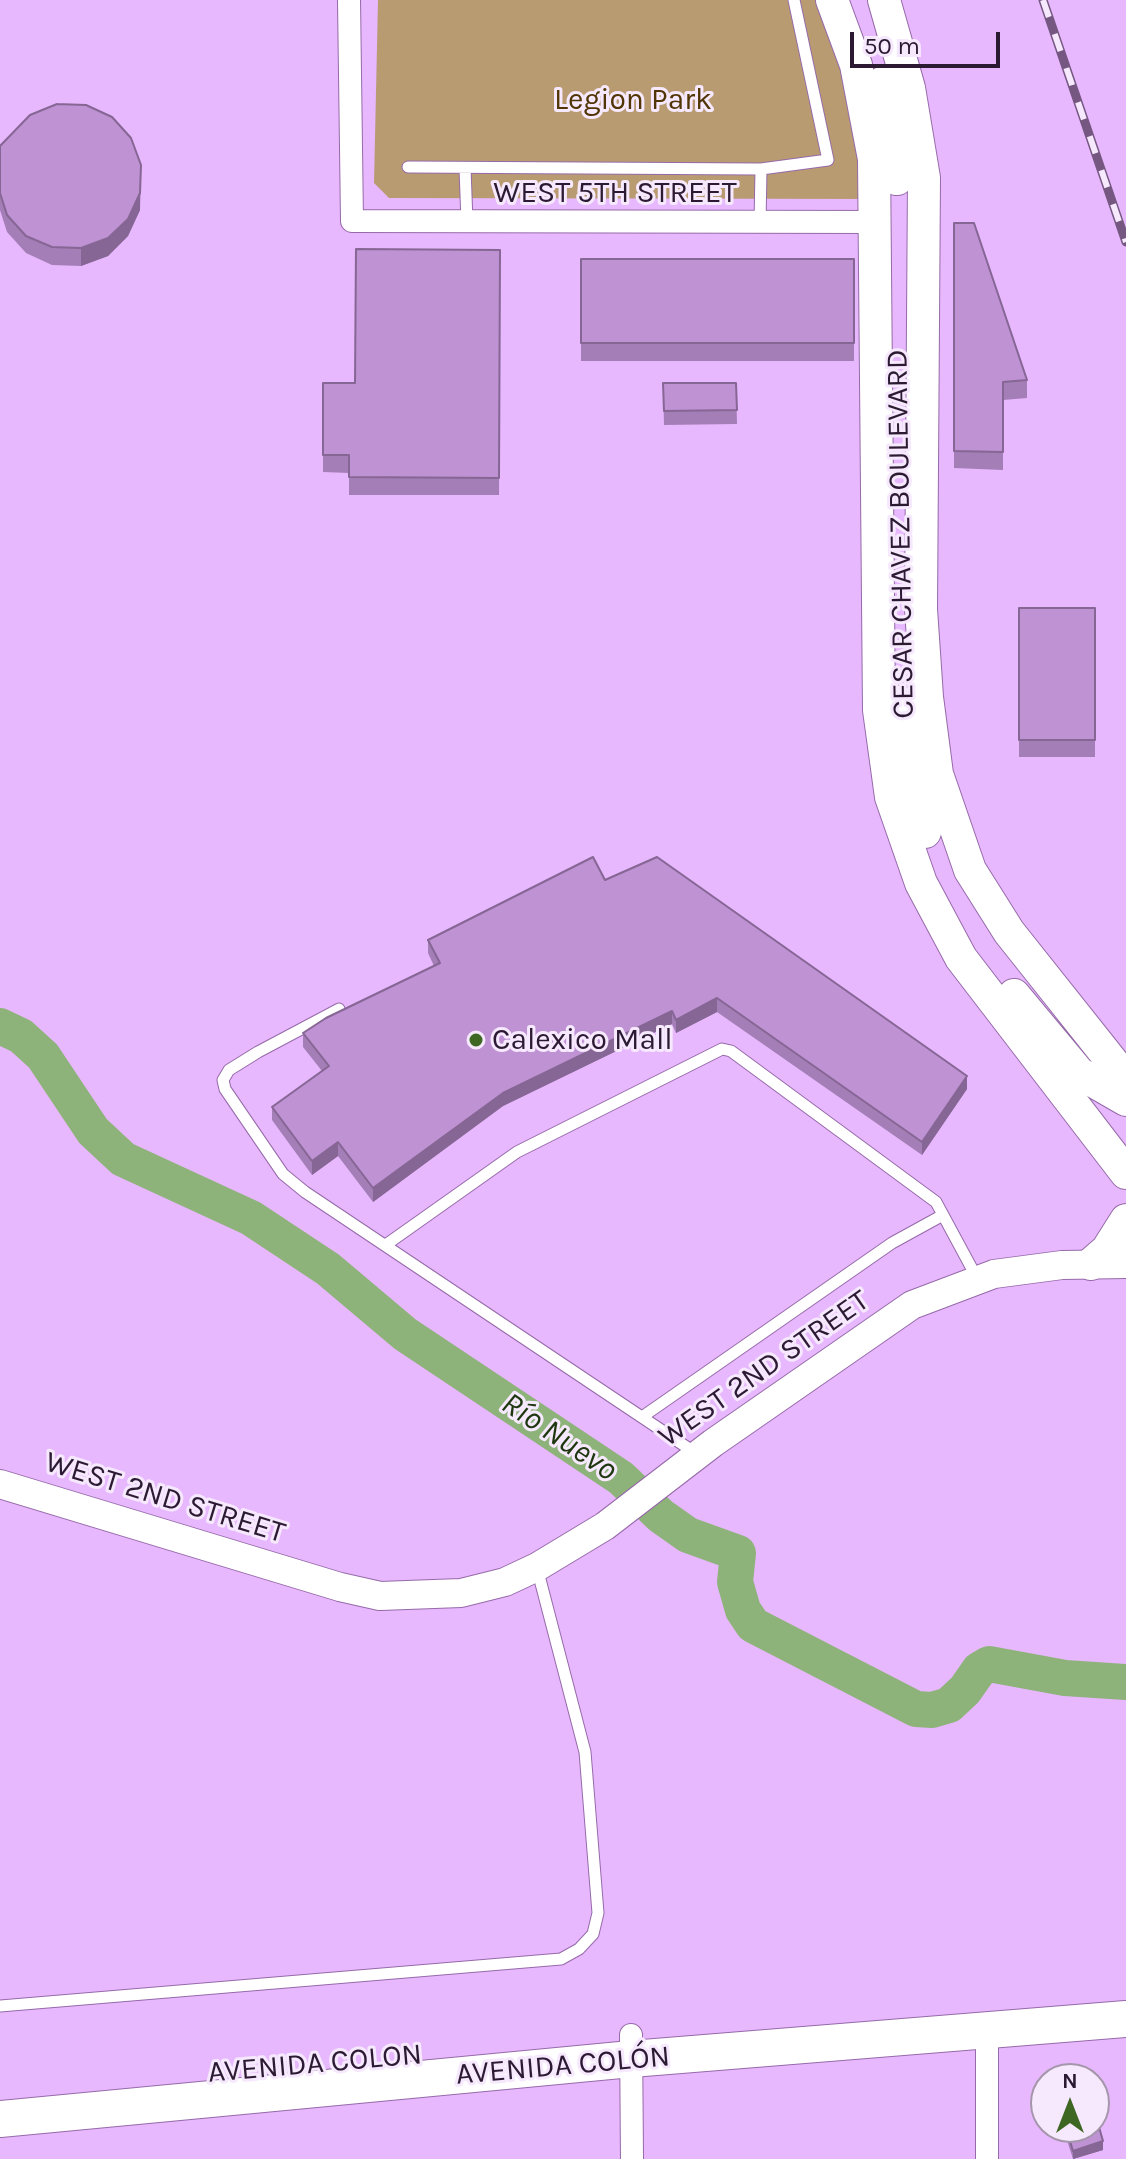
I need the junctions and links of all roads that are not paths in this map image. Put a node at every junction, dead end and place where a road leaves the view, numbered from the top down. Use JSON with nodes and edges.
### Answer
{"nodes":[{"id":1,"x":349,"y":0,"type":"edge"},
{"id":2,"x":794,"y":0,"type":"edge"},
{"id":3,"x":832,"y":0,"type":"edge"},
{"id":4,"x":855,"y":0,"type":"edge"},
{"id":5,"x":884,"y":0,"type":"edge"},
{"id":6,"x":408,"y":167,"type":"dead end"},
{"id":7,"x":465,"y":168,"type":"junction"},
{"id":8,"x":761,"y":169,"type":"junction"},
{"id":9,"x":467,"y":222,"type":"junction"},
{"id":10,"x":877,"y":222,"type":"junction"},
{"id":11,"x":760,"y":224,"type":"junction"},
{"id":12,"x":339,"y":1009,"type":"edge"},
{"id":13,"x":1124,"y":1098,"type":"edge"},
{"id":14,"x":1126,"y":1173,"type":"edge"},
{"id":15,"x":943,"y":1215,"type":"junction"},
{"id":16,"x":1126,"y":1220,"type":"edge"},
{"id":17,"x":387,"y":1244,"type":"junction"},
{"id":18,"x":1091,"y":1264,"type":"junction"},
{"id":19,"x":1126,"y":1264,"type":"edge"},
{"id":20,"x":977,"y":1279,"type":"junction"},
{"id":21,"x":642,"y":1417,"type":"junction"},
{"id":22,"x":697,"y":1454,"type":"junction"},
{"id":23,"x":0,"y":1484,"type":"edge"},
{"id":24,"x":537,"y":1567,"type":"junction"},
{"id":25,"x":1126,"y":1995,"type":"edge"},
{"id":26,"x":0,"y":2006,"type":"edge"},
{"id":27,"x":1126,"y":2019,"type":"edge"},
{"id":28,"x":987,"y":2032,"type":"junction"},
{"id":29,"x":631,"y":2047,"type":"junction"},
{"id":30,"x":0,"y":2094,"type":"edge"},
{"id":31,"x":0,"y":2119,"type":"edge"},
{"id":32,"x":632,"y":2159,"type":"edge"},
{"id":33,"x":987,"y":2159,"type":"edge"}],
"edges":[{"from":1,"to":9,"type":"street","name":"WEST 5TH STREET"},
{"from":2,"to":8,"type":"lane"},
{"from":3,"to":10,"type":"main road"},
{"from":4,"to":13,"type":"main road","name":"CESAR CHAVEZ BOULEVARD"},
{"from":5,"to":13,"type":"main road","name":"CESAR CHAVEZ BOULEVARD"},
{"from":6,"to":7,"type":"lane"},
{"from":7,"to":8,"type":"lane"},
{"from":7,"to":9,"type":"lane"},
{"from":8,"to":11,"type":"lane"},
{"from":9,"to":11,"type":"street","name":"WEST 5TH STREET"},
{"from":10,"to":11,"type":"street","name":"WEST 5TH STREET"},
{"from":10,"to":14,"type":"main road"},
{"from":12,"to":17,"type":"lane"},
{"from":15,"to":17,"type":"lane"},
{"from":15,"to":20,"type":"lane"},
{"from":15,"to":21,"type":"lane"},
{"from":16,"to":18,"type":"main road"},
{"from":17,"to":21,"type":"lane"},
{"from":18,"to":19,"type":"street","name":"WEST 2ND STREET"},
{"from":18,"to":20,"type":"street","name":"WEST 2ND STREET"},
{"from":20,"to":22,"type":"street","name":"WEST 2ND STREET"},
{"from":21,"to":22,"type":"lane"},
{"from":22,"to":24,"type":"street","name":"WEST 2ND STREET"},
{"from":23,"to":24,"type":"street","name":"WEST 2ND STREET"},
{"from":24,"to":26,"type":"lane"},
{"from":25,"to":29,"type":"main road","name":"AVENIDA COLÓN"},
{"from":27,"to":28,"type":"main road","name":"AVENIDA COLÓN"},
{"from":28,"to":29,"type":"main road","name":"AVENIDA COLÓN"},
{"from":28,"to":33,"type":"street"},
{"from":29,"to":30,"type":"main road","name":"AVENIDA COLON"},
{"from":29,"to":31,"type":"main road","name":"AVENIDA COLÓN"},
{"from":29,"to":32,"type":"street"}]}
